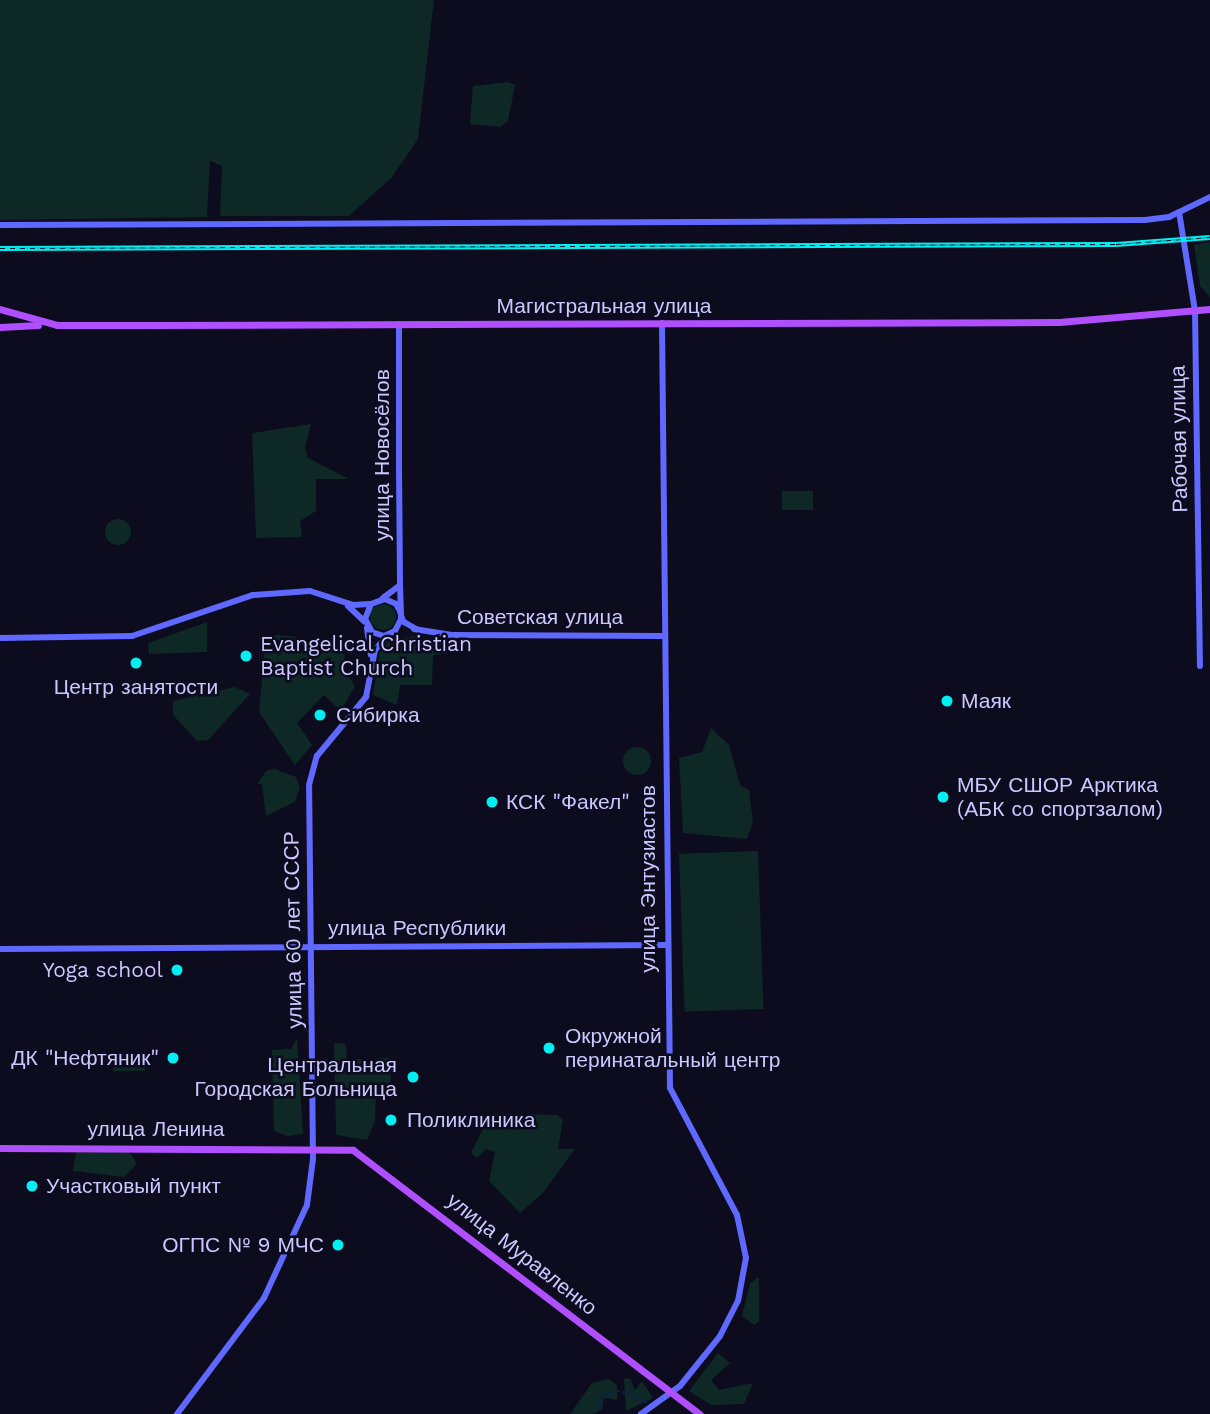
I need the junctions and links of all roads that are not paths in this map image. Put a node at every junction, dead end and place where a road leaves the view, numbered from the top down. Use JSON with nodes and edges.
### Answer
{"nodes":[{"id":1,"x":1210,"y":197,"type":"edge"},
{"id":2,"x":1180,"y":212,"type":"junction"},
{"id":3,"x":0,"y":225,"type":"edge"},
{"id":4,"x":0,"y":309,"type":"edge"},
{"id":5,"x":1210,"y":309,"type":"edge"},
{"id":6,"x":1195,"y":312,"type":"junction"},
{"id":7,"x":662,"y":323,"type":"junction"},
{"id":8,"x":399,"y":324,"type":"junction"},
{"id":9,"x":57,"y":325,"type":"junction"},
{"id":10,"x":0,"y":327,"type":"edge"},
{"id":11,"x":400,"y":585,"type":"junction"},
{"id":12,"x":378,"y":600,"type":"junction"},
{"id":13,"x":341,"y":601,"type":"junction"},
{"id":14,"x":401,"y":615,"type":"junction"},
{"id":15,"x":366,"y":624,"type":"junction"},
{"id":16,"x":416,"y":629,"type":"junction"},
{"id":17,"x":395,"y":631,"type":"junction"},
{"id":18,"x":388,"y":635,"type":"junction"},
{"id":19,"x":663,"y":636,"type":"junction"},
{"id":20,"x":0,"y":638,"type":"edge"},
{"id":21,"x":1200,"y":666,"type":"dead end"},
{"id":22,"x":372,"y":668,"type":"junction"},
{"id":23,"x":310,"y":945,"type":"junction"},
{"id":24,"x":666,"y":945,"type":"junction"},
{"id":25,"x":0,"y":949,"type":"edge"},
{"id":26,"x":313,"y":1146,"type":"junction"},
{"id":27,"x":0,"y":1148,"type":"edge"},
{"id":28,"x":673,"y":1393,"type":"junction"},
{"id":29,"x":177,"y":1414,"type":"edge"},
{"id":30,"x":641,"y":1414,"type":"edge"},
{"id":31,"x":700,"y":1414,"type":"edge"}],
"edges":[{"from":1,"to":2,"type":"main road"},
{"from":2,"to":3,"type":"main road"},
{"from":2,"to":6,"type":"main road","name":"Рабочая улица"},
{"from":4,"to":9,"type":"main road","name":"Магистральная улица"},
{"from":5,"to":6,"type":"main road","name":"Магистральная улица"},
{"from":6,"to":7,"type":"main road","name":"Магистральная улица"},
{"from":6,"to":21,"type":"main road","name":"Рабочая улица"},
{"from":7,"to":8,"type":"main road","name":"Магистральная улица"},
{"from":7,"to":19,"type":"main road","name":"улица Энтузиастов"},
{"from":8,"to":9,"type":"main road","name":"Магистральная улица"},
{"from":8,"to":11,"type":"main road","name":"улица Новосёлов"},
{"from":9,"to":10,"type":"main road"},
{"from":11,"to":12,"type":"main road"},
{"from":11,"to":14,"type":"main road","name":"улица Новосёлов"},
{"from":12,"to":13,"type":"main road"},
{"from":12,"to":14,"type":"main road"},
{"from":12,"to":15,"type":"main road"},
{"from":13,"to":15,"type":"main road"},
{"from":13,"to":20,"type":"main road"},
{"from":14,"to":16,"type":"main road"},
{"from":14,"to":17,"type":"main road"},
{"from":15,"to":18,"type":"main road"},
{"from":15,"to":22,"type":"main road"},
{"from":16,"to":17,"type":"main road","name":"Советская улица"},
{"from":16,"to":19,"type":"main road","name":"Советская улица"},
{"from":17,"to":18,"type":"main road"},
{"from":18,"to":22,"type":"main road"},
{"from":19,"to":24,"type":"main road","name":"улица Энтузиастов"},
{"from":22,"to":23,"type":"main road","name":"улица 60 лет СССР"},
{"from":23,"to":24,"type":"main road","name":"улица Республики"},
{"from":23,"to":25,"type":"main road","name":"улица Республики"},
{"from":23,"to":26,"type":"main road","name":"улица 60 лет СССР"},
{"from":24,"to":28,"type":"main road","name":"улица Энтузиастов"},
{"from":26,"to":27,"type":"main road","name":"улица Ленина"},
{"from":26,"to":28,"type":"main road","name":"улица Муравленко"},
{"from":26,"to":29,"type":"main road","name":"улица 60 лет СССР"},
{"from":28,"to":30,"type":"main road","name":"улица Энтузиастов"},
{"from":28,"to":31,"type":"main road","name":"улица Муравленко"}]}
